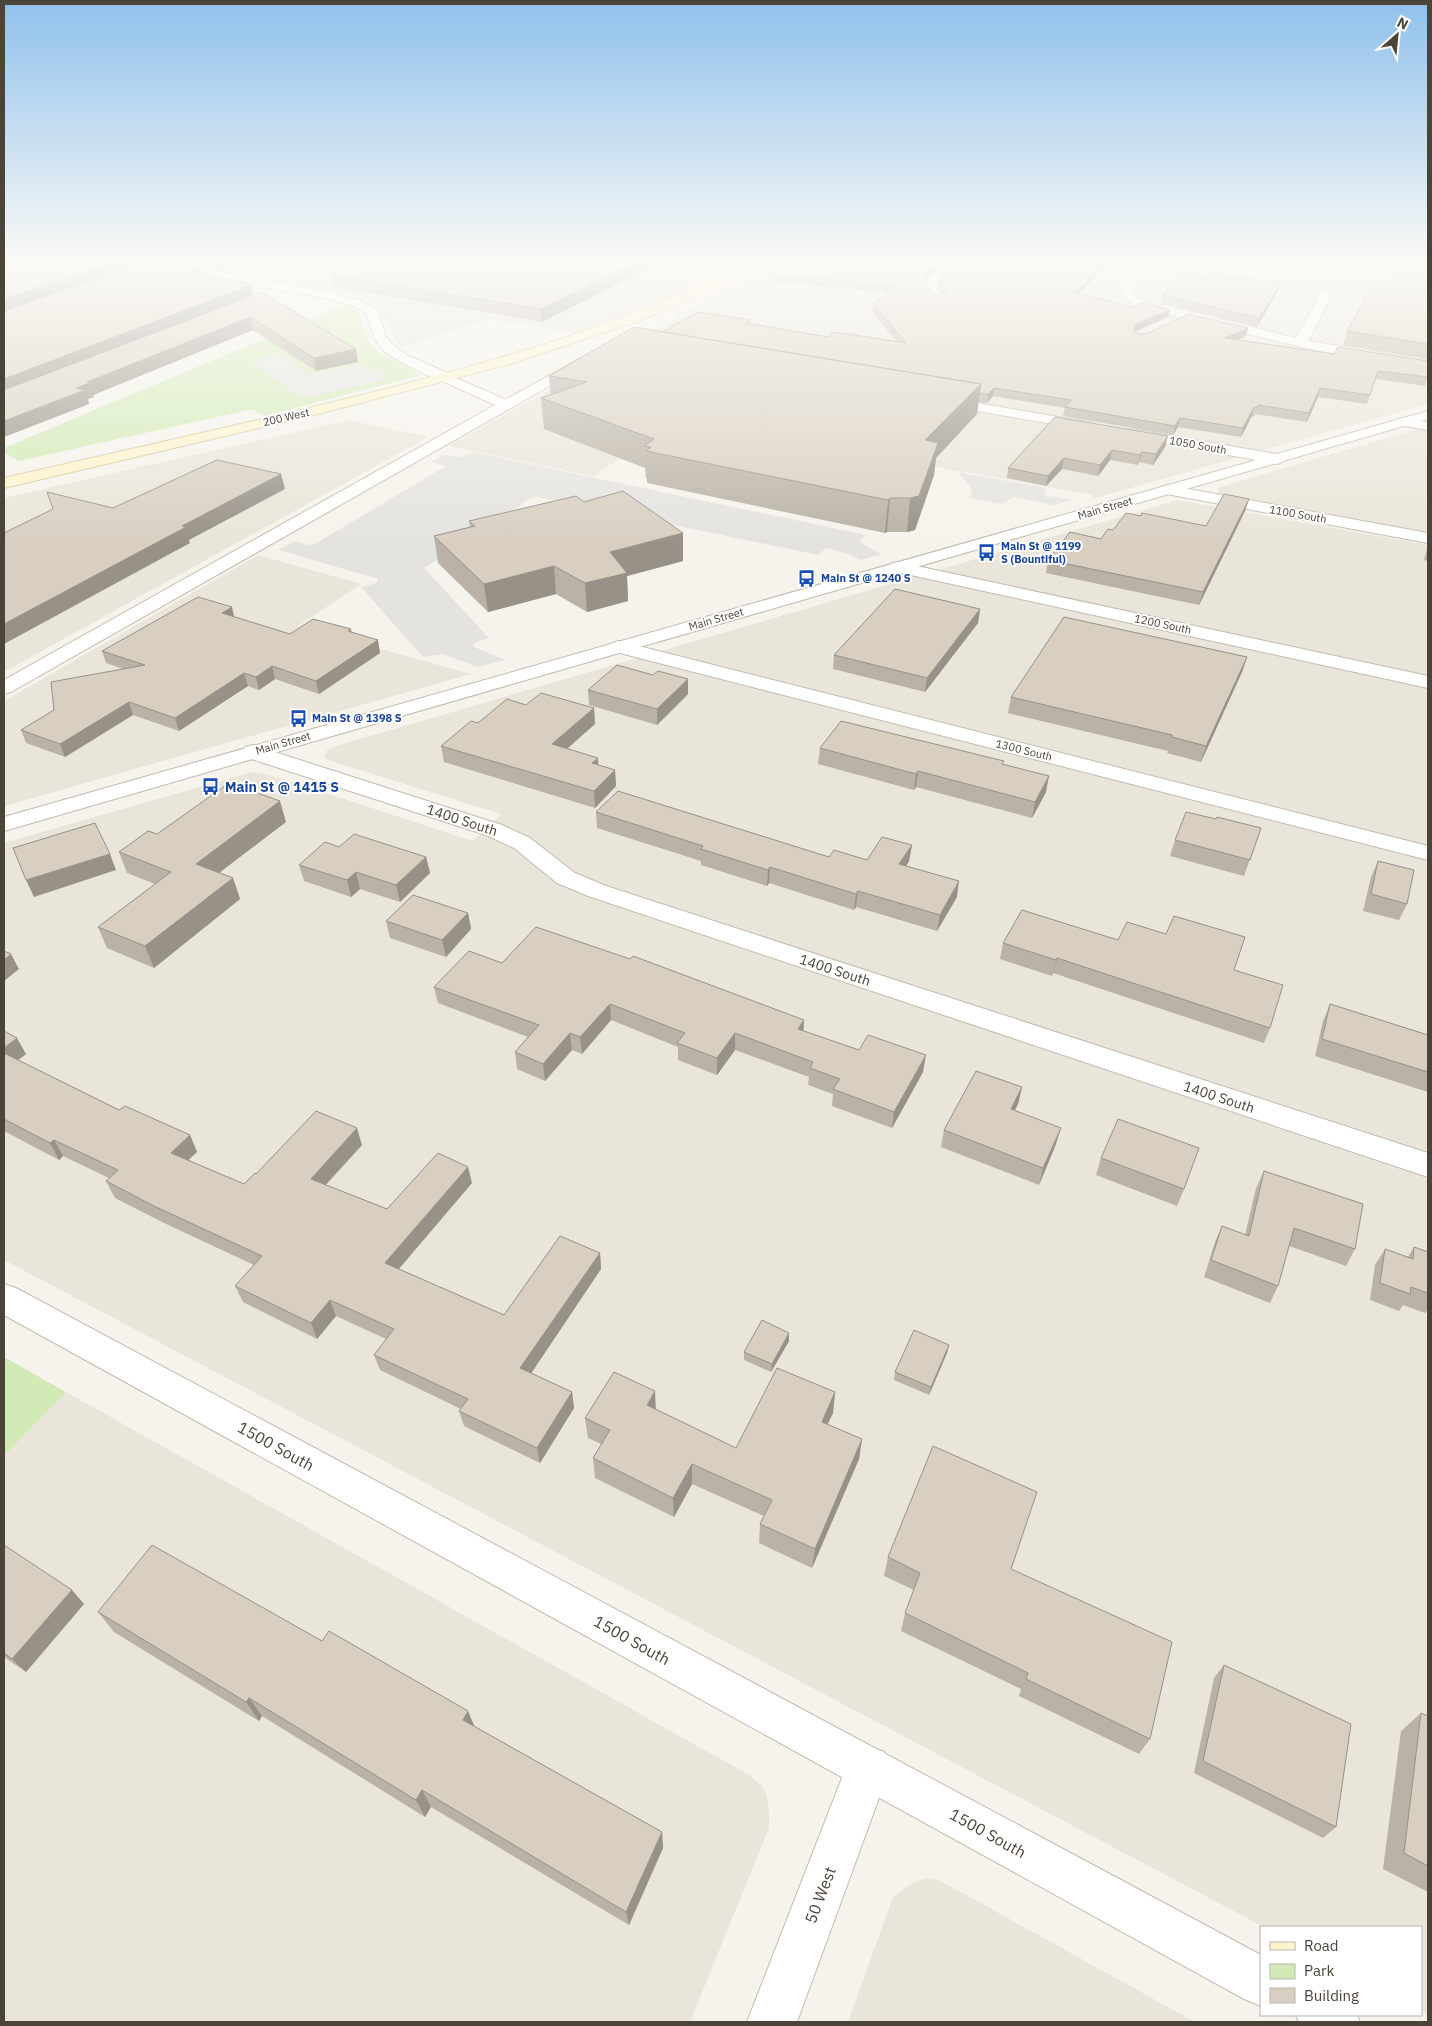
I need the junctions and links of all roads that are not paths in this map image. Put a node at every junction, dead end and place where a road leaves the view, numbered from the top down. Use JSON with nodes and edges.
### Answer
{"nodes":[{"id":1,"x":399,"y":356,"type":"edge"},
{"id":2,"x":524,"y":356,"type":"edge"},
{"id":3,"x":591,"y":356,"type":"edge"},
{"id":4,"x":1376,"y":356,"type":"edge"},
{"id":5,"x":1428,"y":364,"type":"edge"},
{"id":6,"x":447,"y":378,"type":"junction"},
{"id":7,"x":923,"y":398,"type":"edge"},
{"id":8,"x":506,"y":404,"type":"junction"},
{"id":9,"x":1428,"y":415,"type":"edge"},
{"id":10,"x":1403,"y":422,"type":"junction"},
{"id":11,"x":1428,"y":426,"type":"edge"},
{"id":12,"x":1100,"y":428,"type":"edge"},
{"id":13,"x":1119,"y":432,"type":"edge"},
{"id":14,"x":1277,"y":459,"type":"junction"},
{"id":15,"x":4,"y":483,"type":"edge"},
{"id":16,"x":1167,"y":490,"type":"junction"},
{"id":17,"x":1428,"y":538,"type":"edge"},
{"id":18,"x":898,"y":567,"type":"junction"},
{"id":19,"x":619,"y":647,"type":"junction"},
{"id":20,"x":1428,"y":682,"type":"edge"},
{"id":21,"x":4,"y":688,"type":"edge"},
{"id":22,"x":253,"y":752,"type":"junction"},
{"id":23,"x":4,"y":824,"type":"edge"},
{"id":24,"x":1428,"y":853,"type":"edge"},
{"id":25,"x":1428,"y":1165,"type":"edge"},
{"id":26,"x":4,"y":1298,"type":"edge"},
{"id":27,"x":868,"y":1768,"type":"junction"},
{"id":28,"x":1260,"y":1981,"type":"edge"},
{"id":29,"x":1323,"y":2016,"type":"edge"},
{"id":30,"x":772,"y":2022,"type":"edge"},
{"id":31,"x":1335,"y":2022,"type":"edge"}],
"edges":[{"from":1,"to":6,"type":"street"},
{"from":2,"to":6,"type":"main road","name":"200 West"},
{"from":3,"to":8,"type":"street"},
{"from":4,"to":5,"type":"street"},
{"from":6,"to":8,"type":"street"},
{"from":6,"to":15,"type":"main road","name":"200 West"},
{"from":7,"to":12,"type":"street"},
{"from":8,"to":21,"type":"street"},
{"from":9,"to":10,"type":"street","name":"Main Street"},
{"from":10,"to":11,"type":"street"},
{"from":10,"to":14,"type":"street","name":"Main Street"},
{"from":13,"to":14,"type":"street","name":"1050 South"},
{"from":14,"to":16,"type":"street","name":"Main Street"},
{"from":16,"to":17,"type":"street","name":"1100 South"},
{"from":16,"to":18,"type":"street","name":"Main Street"},
{"from":18,"to":19,"type":"street","name":"Main Street"},
{"from":18,"to":20,"type":"street","name":"1200 South"},
{"from":19,"to":22,"type":"street","name":"Main Street"},
{"from":19,"to":24,"type":"street","name":"1300 South"},
{"from":22,"to":23,"type":"street","name":"Main Street"},
{"from":22,"to":25,"type":"street","name":"1400 South"},
{"from":26,"to":27,"type":"street","name":"1500 South"},
{"from":27,"to":28,"type":"street","name":"1500 South"},
{"from":27,"to":30,"type":"street","name":"50 West"},
{"from":29,"to":31,"type":"street"}]}
